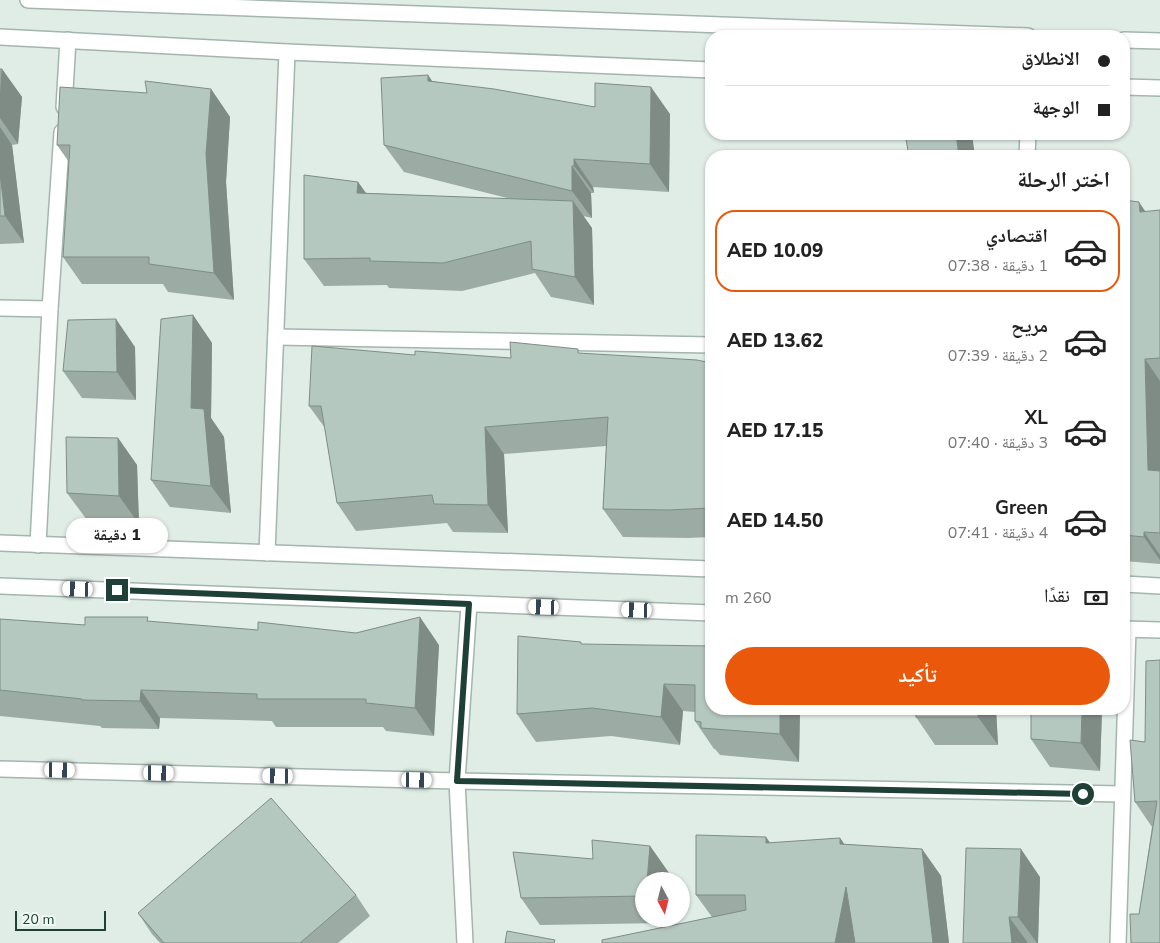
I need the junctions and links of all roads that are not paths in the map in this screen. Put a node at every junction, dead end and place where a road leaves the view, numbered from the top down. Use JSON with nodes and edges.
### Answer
{"nodes":[{"id":1,"x":28,"y":0,"type":"edge"},
{"id":2,"x":861,"y":30,"type":"edge"},
{"id":3,"x":0,"y":37,"type":"edge"},
{"id":4,"x":68,"y":40,"type":"junction"},
{"id":5,"x":1130,"y":40,"type":"edge"},
{"id":6,"x":1160,"y":41,"type":"edge"},
{"id":7,"x":287,"y":52,"type":"junction"},
{"id":8,"x":705,"y":70,"type":"edge"},
{"id":9,"x":1130,"y":87,"type":"edge"},
{"id":10,"x":1160,"y":88,"type":"edge"},
{"id":11,"x":0,"y":308,"type":"edge"},
{"id":12,"x":50,"y":309,"type":"junction"},
{"id":13,"x":276,"y":337,"type":"junction"},
{"id":14,"x":705,"y":345,"type":"edge"},
{"id":15,"x":0,"y":543,"type":"edge"},
{"id":16,"x":38,"y":545,"type":"junction"},
{"id":17,"x":267,"y":553,"type":"junction"},
{"id":18,"x":705,"y":570,"type":"edge"},
{"id":19,"x":1130,"y":584,"type":"edge"},
{"id":20,"x":0,"y":586,"type":"edge"},
{"id":21,"x":1160,"y":586,"type":"edge"},
{"id":22,"x":469,"y":604,"type":"junction"},
{"id":23,"x":705,"y":613,"type":"edge"},
{"id":24,"x":1130,"y":629,"type":"edge"},
{"id":25,"x":1160,"y":630,"type":"edge"},
{"id":26,"x":1124,"y":715,"type":"edge"},
{"id":27,"x":0,"y":769,"type":"edge"},
{"id":28,"x":457,"y":781,"type":"junction"},
{"id":29,"x":1122,"y":794,"type":"junction"},
{"id":30,"x":465,"y":943,"type":"edge"},
{"id":31,"x":1118,"y":943,"type":"edge"}],
"edges":[{"from":1,"to":2,"type":"street"},
{"from":3,"to":4,"type":"street"},
{"from":4,"to":7,"type":"street"},
{"from":4,"to":12,"type":"street"},
{"from":5,"to":6,"type":"street"},
{"from":7,"to":8,"type":"street"},
{"from":7,"to":13,"type":"street"},
{"from":9,"to":10,"type":"street"},
{"from":11,"to":12,"type":"street"},
{"from":12,"to":16,"type":"street"},
{"from":13,"to":14,"type":"street"},
{"from":13,"to":17,"type":"street"},
{"from":15,"to":16,"type":"street"},
{"from":16,"to":17,"type":"street"},
{"from":17,"to":18,"type":"street"},
{"from":19,"to":21,"type":"street"},
{"from":20,"to":22,"type":"street"},
{"from":22,"to":23,"type":"street"},
{"from":22,"to":28,"type":"street"},
{"from":24,"to":25,"type":"street"},
{"from":26,"to":29,"type":"street"},
{"from":27,"to":28,"type":"street"},
{"from":28,"to":29,"type":"street"},
{"from":28,"to":30,"type":"street"},
{"from":29,"to":31,"type":"street"}]}
